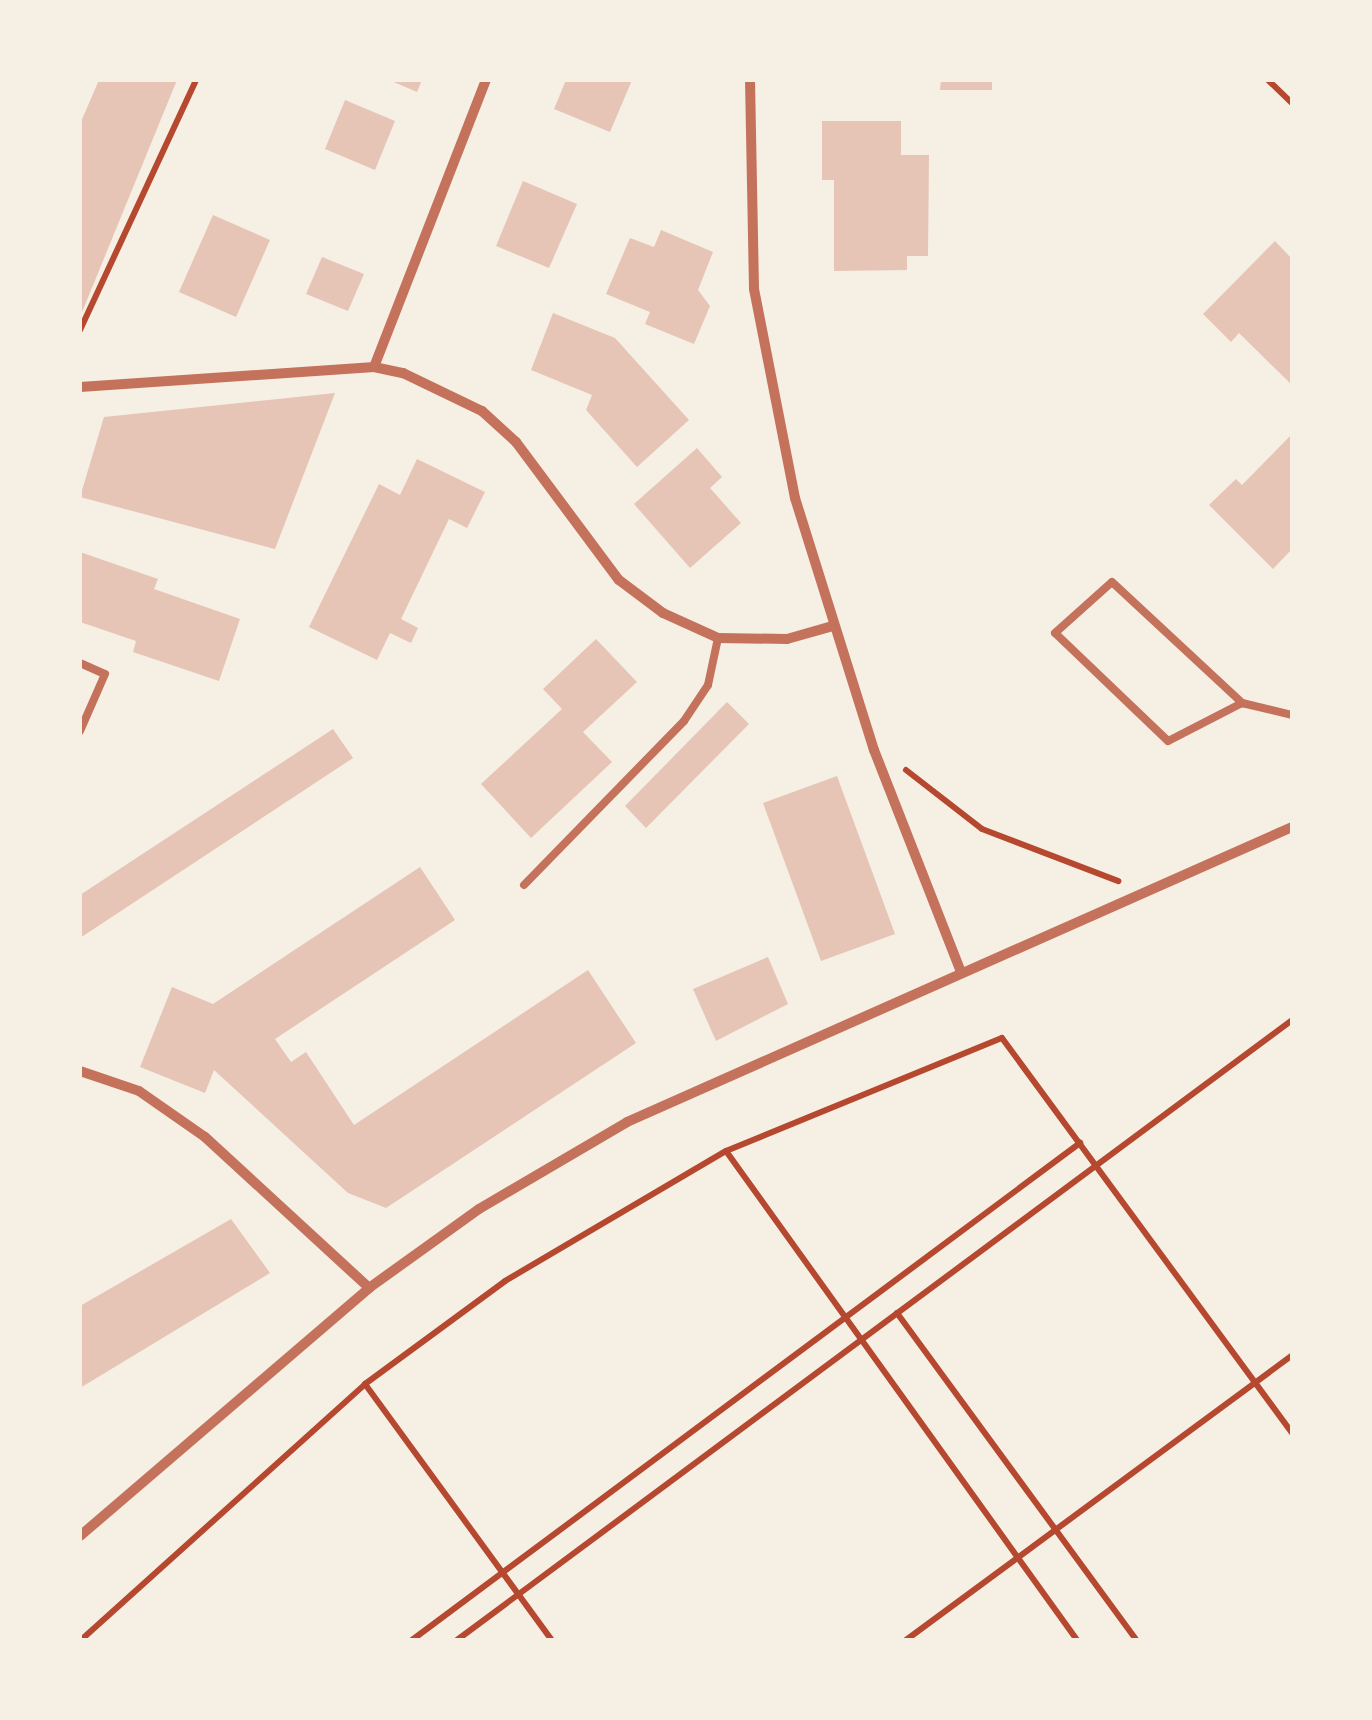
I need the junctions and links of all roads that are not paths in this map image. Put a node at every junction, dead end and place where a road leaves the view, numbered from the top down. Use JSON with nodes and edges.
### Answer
{"nodes":[{"id":1,"x":486,"y":80,"type":"edge"},
{"id":2,"x":750,"y":80,"type":"edge"},
{"id":3,"x":374,"y":367,"type":"junction"},
{"id":4,"x":80,"y":387,"type":"edge"},
{"id":5,"x":832,"y":626,"type":"junction"},
{"id":6,"x":718,"y":638,"type":"junction"},
{"id":7,"x":80,"y":663,"type":"edge"},
{"id":8,"x":1242,"y":703,"type":"junction"},
{"id":9,"x":1292,"y":715,"type":"edge"},
{"id":10,"x":80,"y":731,"type":"edge"},
{"id":11,"x":1292,"y":827,"type":"edge"},
{"id":12,"x":524,"y":884,"type":"dead end"},
{"id":13,"x":960,"y":970,"type":"junction"},
{"id":14,"x":80,"y":1071,"type":"edge"},
{"id":15,"x":368,"y":1288,"type":"junction"},
{"id":16,"x":80,"y":1536,"type":"edge"}],
"edges":[{"from":1,"to":3,"type":"street"},
{"from":2,"to":5,"type":"street"},
{"from":3,"to":4,"type":"street"},
{"from":3,"to":6,"type":"street"},
{"from":5,"to":6,"type":"street"},
{"from":5,"to":13,"type":"street"},
{"from":6,"to":12,"type":"lane"},
{"from":7,"to":10,"type":"lane"},
{"from":8,"to":8,"type":"lane"},
{"from":8,"to":9,"type":"lane"},
{"from":11,"to":13,"type":"street"},
{"from":13,"to":15,"type":"street"},
{"from":14,"to":15,"type":"street"},
{"from":15,"to":16,"type":"street"}]}
